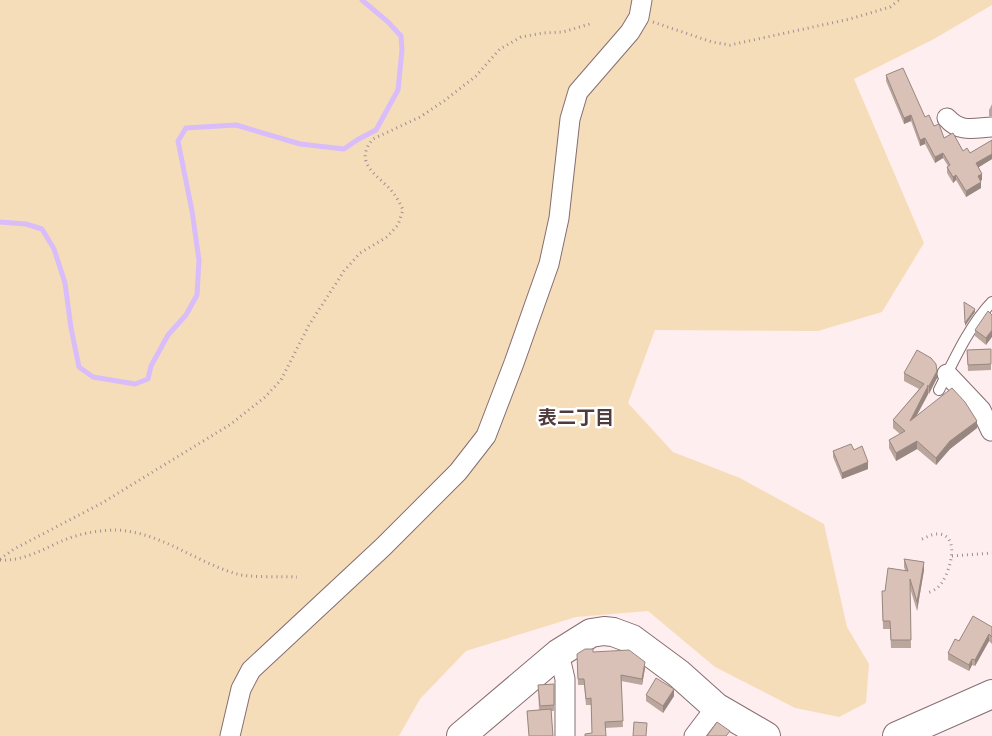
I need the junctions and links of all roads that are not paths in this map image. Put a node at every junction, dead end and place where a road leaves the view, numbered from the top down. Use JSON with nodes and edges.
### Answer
{"nodes":[{"id":1,"x":640,"y":8,"type":"edge"},
{"id":2,"x":947,"y":118,"type":"dead end"},
{"id":3,"x":992,"y":127,"type":"edge"},
{"id":4,"x":992,"y":302,"type":"edge"},
{"id":5,"x":943,"y":382,"type":"joint"},
{"id":6,"x":991,"y":431,"type":"edge"},
{"id":7,"x":559,"y":653,"type":"junction"},
{"id":8,"x":992,"y":694,"type":"edge"},
{"id":9,"x":716,"y":707,"type":"junction"},
{"id":10,"x":230,"y":736,"type":"edge"},
{"id":11,"x":461,"y":736,"type":"edge"},
{"id":12,"x":565,"y":736,"type":"edge"},
{"id":13,"x":694,"y":736,"type":"edge"},
{"id":14,"x":766,"y":736,"type":"edge"},
{"id":15,"x":897,"y":736,"type":"edge"}],
"edges":[{"from":1,"to":10,"type":"street"},
{"from":2,"to":3,"type":"street"},
{"from":4,"to":5,"type":"lane"},
{"from":5,"to":6,"type":"street"},
{"from":7,"to":9,"type":"street"},
{"from":7,"to":11,"type":"street"},
{"from":7,"to":12,"type":"street"},
{"from":8,"to":15,"type":"street"},
{"from":9,"to":13,"type":"street"},
{"from":9,"to":14,"type":"street"}]}
